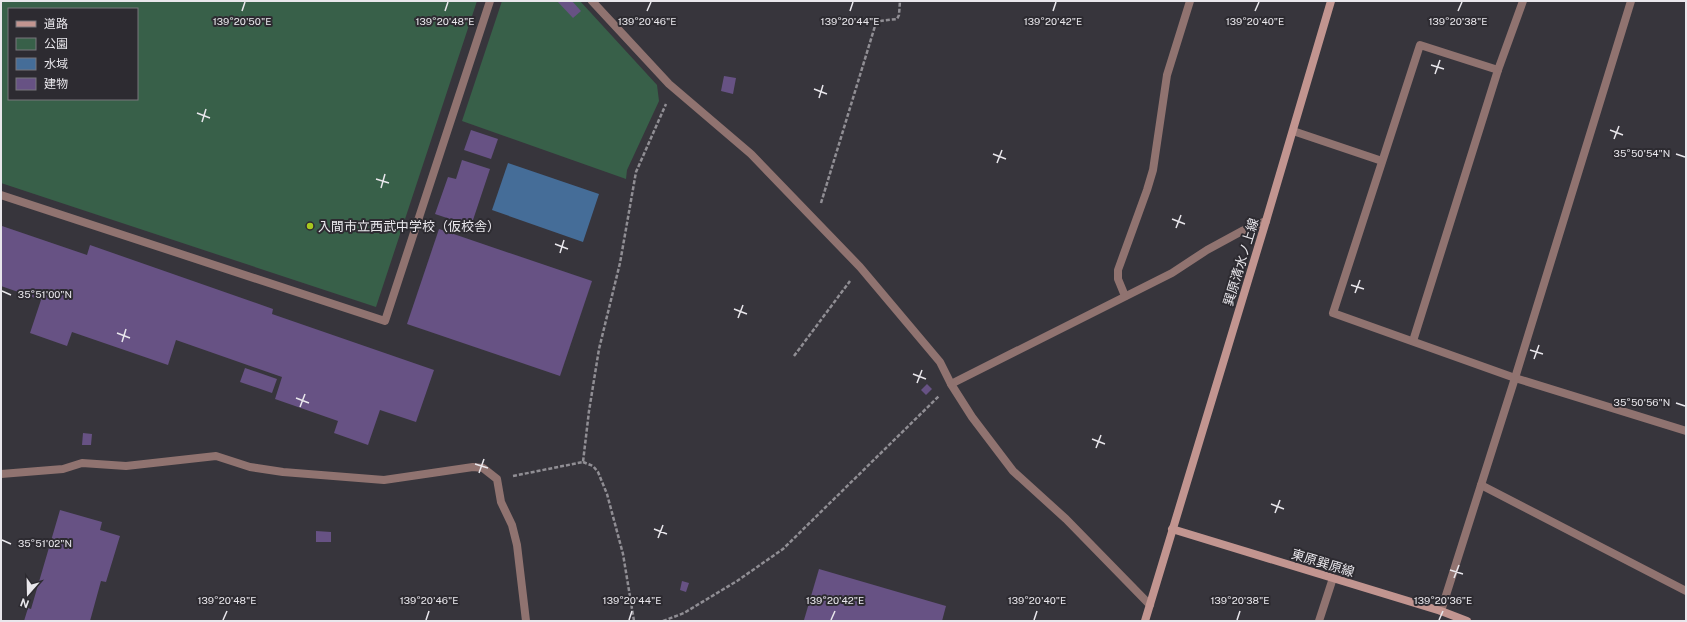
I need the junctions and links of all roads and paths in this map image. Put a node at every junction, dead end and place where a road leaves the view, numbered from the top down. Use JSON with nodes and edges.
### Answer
{"nodes":[{"id":1,"x":490,"y":1,"type":"edge"},
{"id":2,"x":592,"y":1,"type":"edge"},
{"id":3,"x":900,"y":1,"type":"edge"},
{"id":4,"x":1190,"y":1,"type":"edge"},
{"id":5,"x":1331,"y":1,"type":"edge"},
{"id":6,"x":1523,"y":1,"type":"edge"},
{"id":7,"x":1632,"y":1,"type":"edge"},
{"id":8,"x":1498,"y":70,"type":"junction"},
{"id":9,"x":669,"y":84,"type":"junction"},
{"id":10,"x":1293,"y":131,"type":"junction"},
{"id":11,"x":1382,"y":160,"type":"junction"},
{"id":12,"x":1,"y":195,"type":"edge"},
{"id":13,"x":813,"y":220,"type":"junction"},
{"id":14,"x":1266,"y":221,"type":"junction"},
{"id":15,"x":860,"y":267,"type":"junction"},
{"id":16,"x":1125,"y":296,"type":"junction"},
{"id":17,"x":1413,"y":342,"type":"junction"},
{"id":18,"x":794,"y":356,"type":"dead end"},
{"id":19,"x":1515,"y":378,"type":"junction"},
{"id":20,"x":951,"y":384,"type":"junction"},
{"id":21,"x":1686,"y":431,"type":"edge"},
{"id":22,"x":583,"y":462,"type":"junction"},
{"id":23,"x":1,"y":474,"type":"edge"},
{"id":24,"x":496,"y":479,"type":"junction"},
{"id":25,"x":1481,"y":485,"type":"junction"},
{"id":26,"x":1172,"y":529,"type":"junction"},
{"id":27,"x":1332,"y":578,"type":"junction"},
{"id":28,"x":1686,"y":591,"type":"edge"},
{"id":29,"x":1150,"y":605,"type":"junction"},
{"id":30,"x":1440,"y":611,"type":"junction"},
{"id":31,"x":526,"y":621,"type":"edge"},
{"id":32,"x":634,"y":621,"type":"edge"},
{"id":33,"x":663,"y":621,"type":"edge"},
{"id":34,"x":1144,"y":621,"type":"edge"},
{"id":35,"x":1319,"y":621,"type":"edge"},
{"id":36,"x":1466,"y":621,"type":"edge"}],
"edges":[{"from":1,"to":12,"type":"street"},
{"from":2,"to":9,"type":"street"},
{"from":3,"to":13,"type":"path"},
{"from":4,"to":16,"type":"street"},
{"from":5,"to":10,"type":"street","name":"巽原清水ノ上線"},
{"from":6,"to":8,"type":"street"},
{"from":7,"to":19,"type":"street"},
{"from":8,"to":11,"type":"street"},
{"from":8,"to":17,"type":"street"},
{"from":9,"to":13,"type":"street"},
{"from":9,"to":22,"type":"path"},
{"from":10,"to":11,"type":"street"},
{"from":10,"to":14,"type":"street","name":"巽原清水ノ上線"},
{"from":11,"to":17,"type":"street"},
{"from":13,"to":15,"type":"street"},
{"from":14,"to":16,"type":"street"},
{"from":14,"to":26,"type":"street","name":"巽原清水ノ上線"},
{"from":15,"to":18,"type":"path"},
{"from":15,"to":20,"type":"street"},
{"from":16,"to":20,"type":"street"},
{"from":17,"to":19,"type":"street"},
{"from":19,"to":21,"type":"street"},
{"from":19,"to":25,"type":"street"},
{"from":20,"to":29,"type":"street"},
{"from":20,"to":33,"type":"path"},
{"from":22,"to":24,"type":"path"},
{"from":22,"to":32,"type":"path"},
{"from":23,"to":24,"type":"street"},
{"from":24,"to":31,"type":"street"},
{"from":25,"to":28,"type":"street"},
{"from":25,"to":30,"type":"street"},
{"from":26,"to":27,"type":"street","name":"東原巽原線"},
{"from":26,"to":29,"type":"street","name":"巽原清水ノ上線"},
{"from":27,"to":30,"type":"street","name":"東原巽原線"},
{"from":27,"to":35,"type":"street"},
{"from":29,"to":34,"type":"street","name":"巽原清水ノ上線"},
{"from":30,"to":36,"type":"street","name":"東原巽原線"}]}
